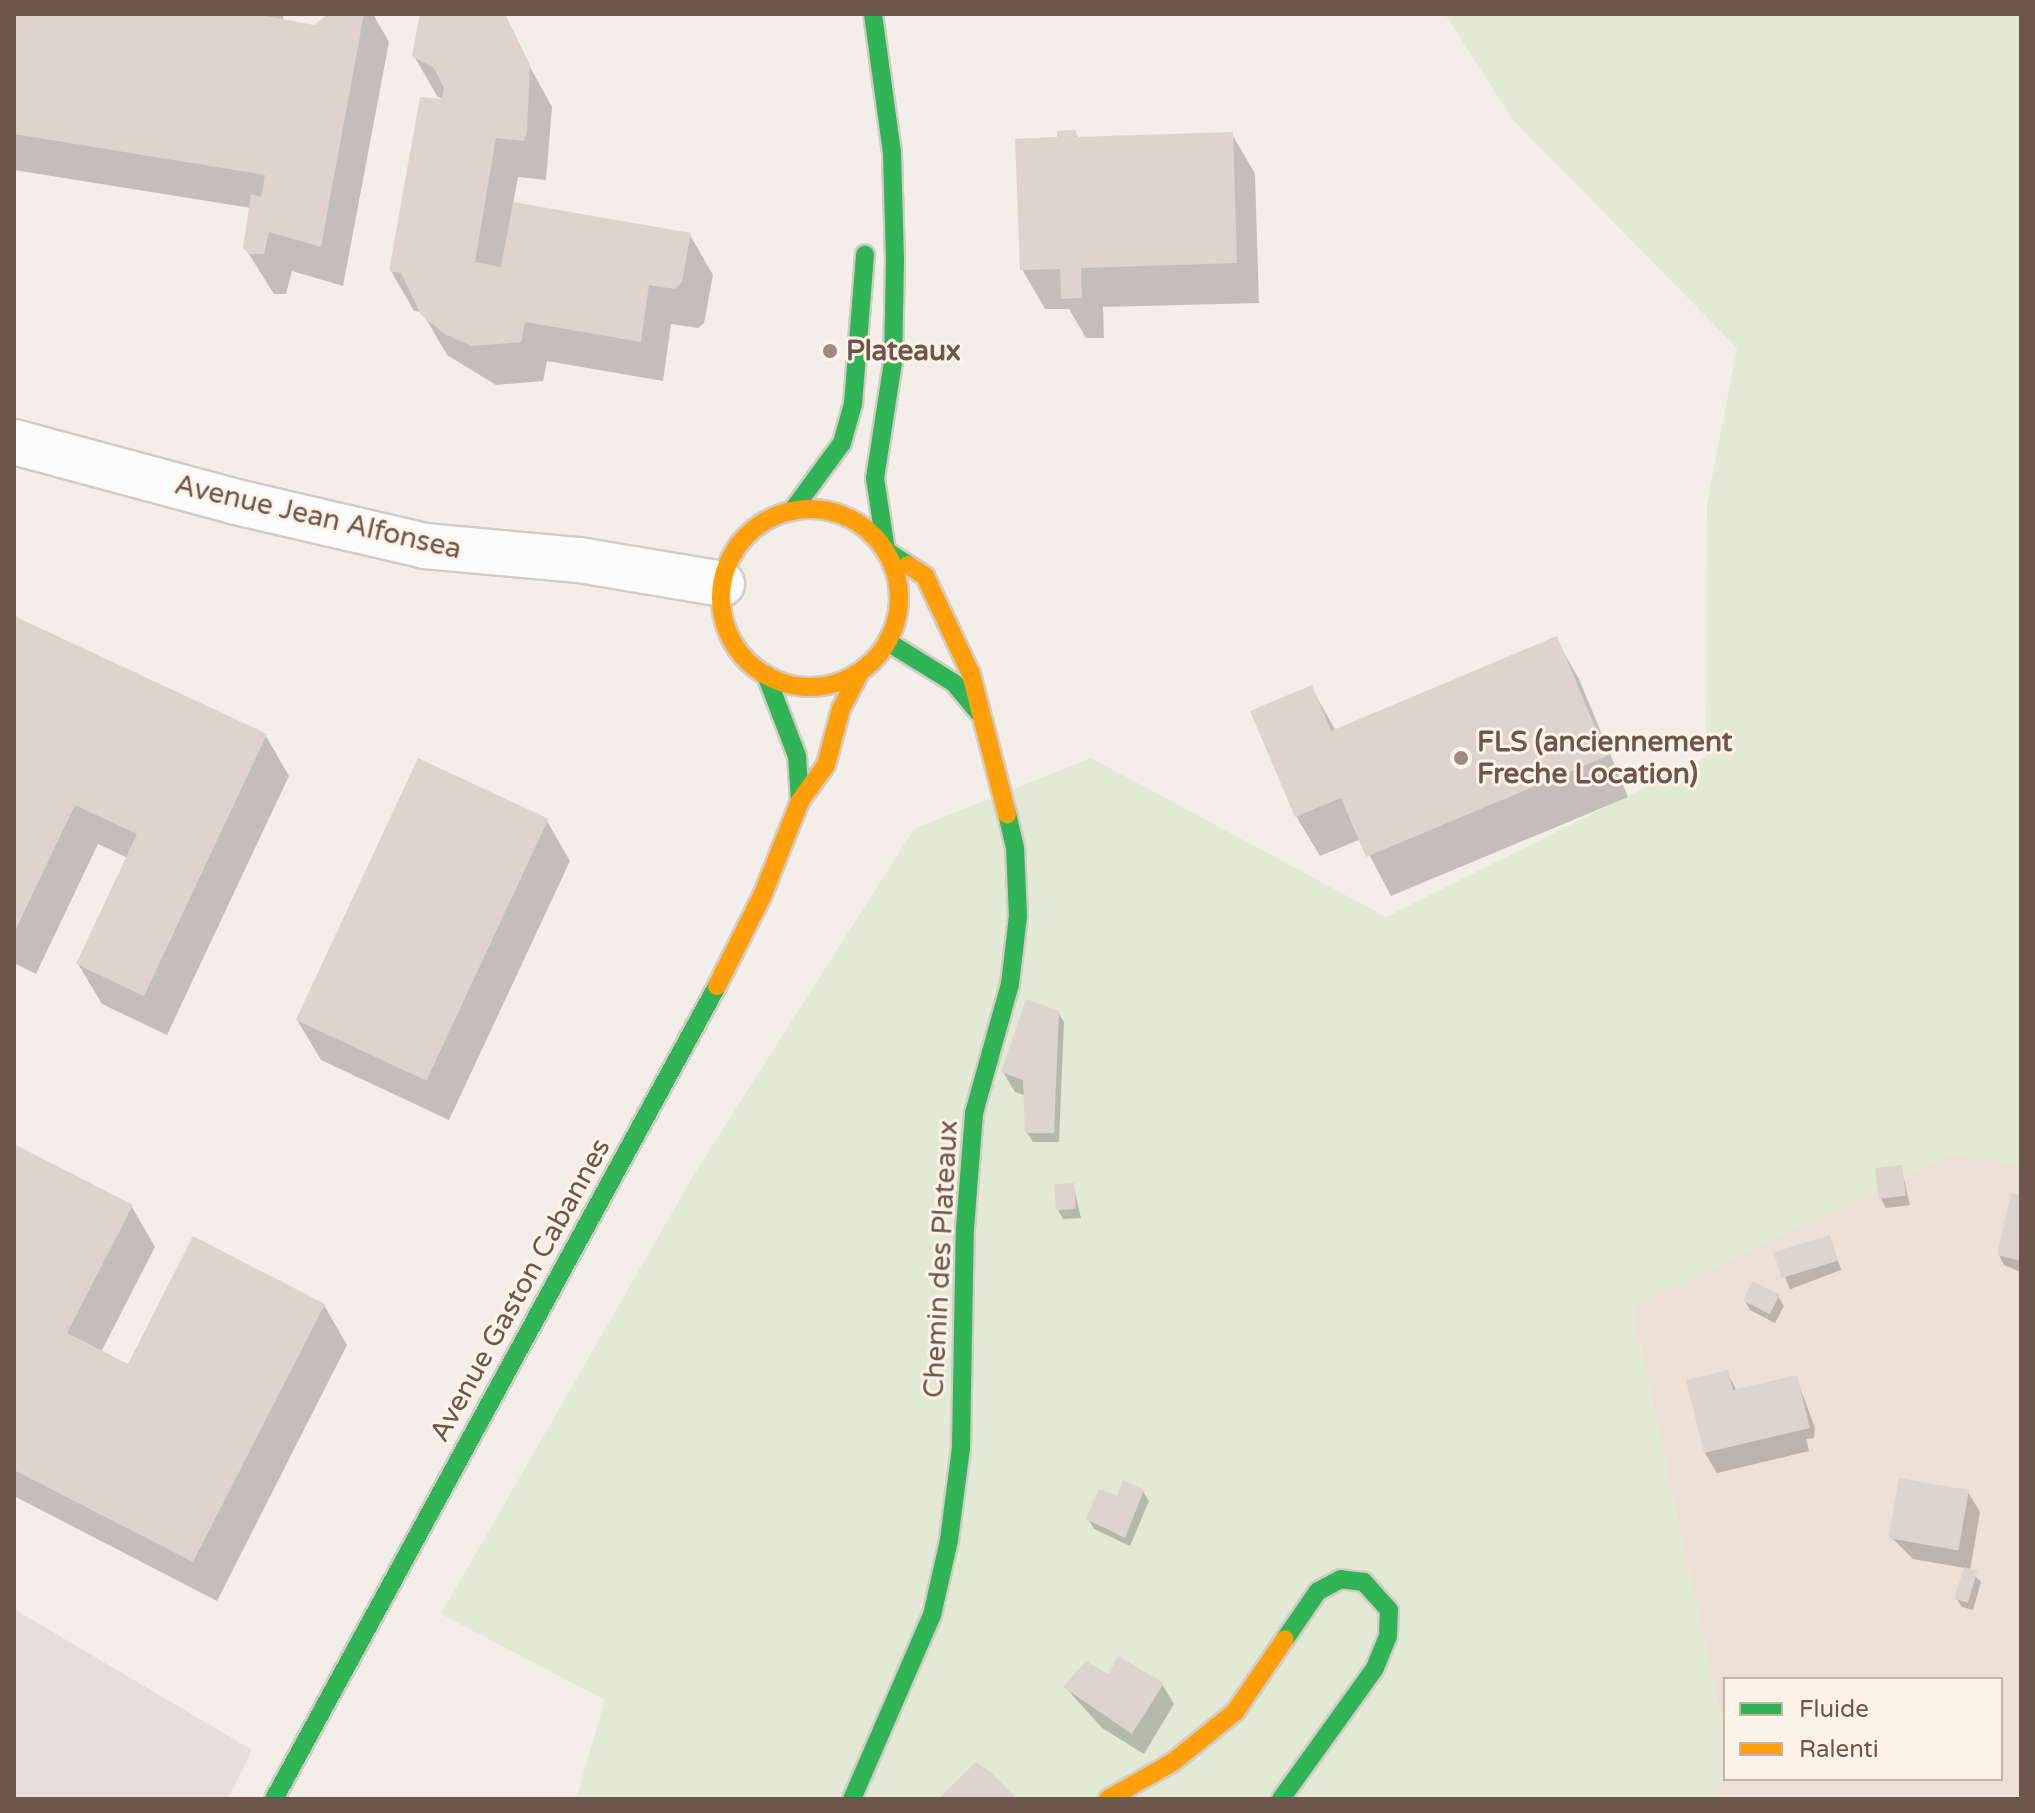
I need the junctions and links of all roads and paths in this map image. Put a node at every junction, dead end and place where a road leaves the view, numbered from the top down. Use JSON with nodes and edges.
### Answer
{"nodes":[{"id":1,"x":873,"y":14,"type":"edge"},
{"id":2,"x":876,"y":52,"type":"junction"},
{"id":3,"x":868,"y":122,"type":"dead end"},
{"id":4,"x":865,"y":229,"type":"dead end"},
{"id":5,"x":14,"y":442,"type":"edge"},
{"id":6,"x":792,"y":511,"type":"junction"},
{"id":7,"x":886,"y":551,"type":"junction"},
{"id":8,"x":722,"y":584,"type":"junction"},
{"id":9,"x":888,"y":642,"type":"junction"},
{"id":10,"x":860,"y":672,"type":"junction"},
{"id":11,"x":766,"y":675,"type":"junction"},
{"id":12,"x":978,"y":712,"type":"junction"},
{"id":13,"x":800,"y":801,"type":"junction"},
{"id":14,"x":274,"y":1799,"type":"edge"},
{"id":15,"x":852,"y":1799,"type":"edge"},
{"id":16,"x":1108,"y":1799,"type":"edge"},
{"id":17,"x":1281,"y":1799,"type":"edge"}],
"edges":[{"from":1,"to":2,"type":"main road"},
{"from":2,"to":3,"type":"main road"},
{"from":2,"to":7,"type":"main road"},
{"from":4,"to":6,"type":"main road"},
{"from":5,"to":8,"type":"street","name":"Avenue Jean Alfonsea"},
{"from":6,"to":7,"type":"main road"},
{"from":6,"to":8,"type":"main road"},
{"from":7,"to":9,"type":"main road"},
{"from":7,"to":12,"type":"main road","name":"Chemin des Plateaux"},
{"from":8,"to":11,"type":"main road"},
{"from":9,"to":10,"type":"main road"},
{"from":9,"to":12,"type":"main road","name":"Chemin des Plateaux"},
{"from":10,"to":11,"type":"main road"},
{"from":10,"to":13,"type":"main road","name":"Avenue Gaston Cabannes"},
{"from":11,"to":13,"type":"main road","name":"Avenue Gaston Cabannes"},
{"from":12,"to":15,"type":"main road","name":"Chemin des Plateaux"},
{"from":13,"to":14,"type":"main road","name":"Avenue Gaston Cabannes"},
{"from":16,"to":17,"type":"main road"}]}
